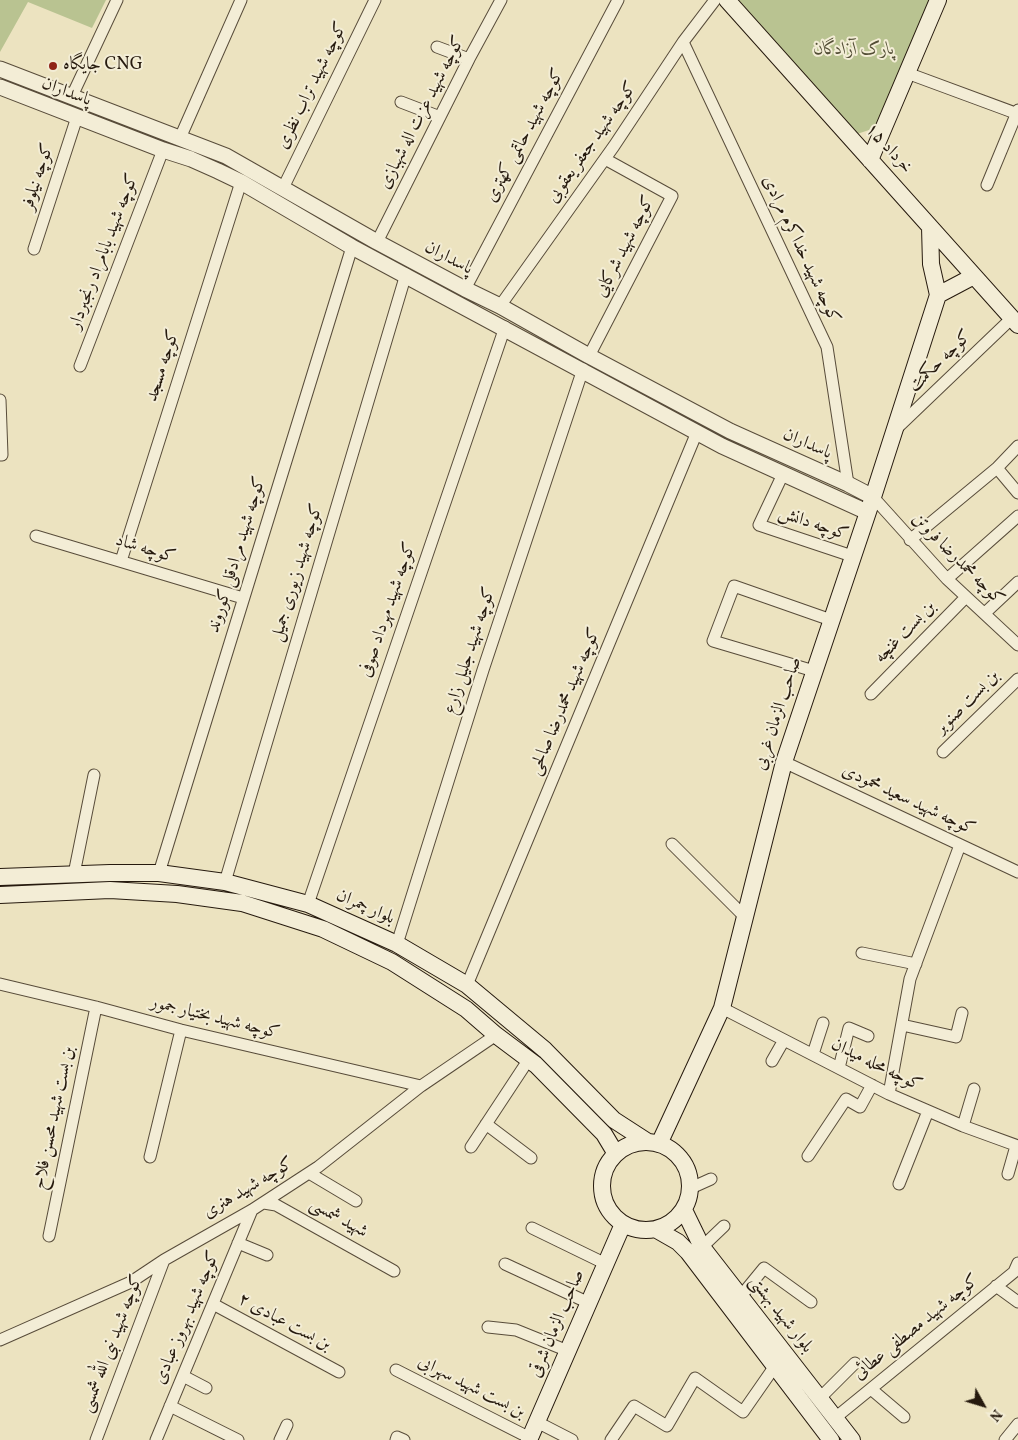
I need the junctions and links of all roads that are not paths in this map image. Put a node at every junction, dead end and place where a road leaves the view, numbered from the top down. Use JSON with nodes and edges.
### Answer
{"nodes":[{"id":1,"x":117,"y":0,"type":"edge"},
{"id":2,"x":241,"y":0,"type":"edge"},
{"id":3,"x":375,"y":0,"type":"edge"},
{"id":4,"x":501,"y":0,"type":"edge"},
{"id":5,"x":618,"y":0,"type":"edge"},
{"id":6,"x":715,"y":0,"type":"edge"},
{"id":7,"x":727,"y":0,"type":"edge"},
{"id":8,"x":938,"y":0,"type":"edge"},
{"id":9,"x":683,"y":42,"type":"junction"},
{"id":10,"x":437,"y":46,"type":"dead end"},
{"id":11,"x":469,"y":59,"type":"junction"},
{"id":12,"x":0,"y":69,"type":"edge"},
{"id":13,"x":907,"y":73,"type":"junction"},
{"id":14,"x":0,"y":87,"type":"edge"},
{"id":15,"x":72,"y":96,"type":"junction"},
{"id":16,"x":401,"y":102,"type":"dead end"},
{"id":17,"x":1018,"y":112,"type":"edge"},
{"id":18,"x":77,"y":117,"type":"junction"},
{"id":19,"x":440,"y":117,"type":"junction"},
{"id":20,"x":180,"y":138,"type":"junction"},
{"id":21,"x":163,"y":150,"type":"junction"},
{"id":22,"x":605,"y":159,"type":"junction"},
{"id":23,"x":870,"y":160,"type":"junction"},
{"id":24,"x":241,"y":182,"type":"junction"},
{"id":25,"x":987,"y":185,"type":"dead end"},
{"id":26,"x":283,"y":188,"type":"junction"},
{"id":27,"x":930,"y":226,"type":"junction"},
{"id":28,"x":377,"y":242,"type":"junction"},
{"id":29,"x":352,"y":246,"type":"junction"},
{"id":30,"x":34,"y":248,"type":"dead end"},
{"id":31,"x":406,"y":274,"type":"junction"},
{"id":32,"x":974,"y":276,"type":"junction"},
{"id":33,"x":465,"y":289,"type":"junction"},
{"id":34,"x":938,"y":295,"type":"junction"},
{"id":35,"x":500,"y":306,"type":"junction"},
{"id":36,"x":1015,"y":322,"type":"edge"},
{"id":37,"x":504,"y":327,"type":"junction"},
{"id":38,"x":586,"y":363,"type":"junction"},
{"id":39,"x":80,"y":366,"type":"dead end"},
{"id":40,"x":0,"y":400,"type":"edge"},
{"id":41,"x":895,"y":430,"type":"junction"},
{"id":42,"x":697,"y":432,"type":"junction"},
{"id":43,"x":1018,"y":446,"type":"edge"},
{"id":44,"x":1,"y":455,"type":"edge"},
{"id":45,"x":997,"y":468,"type":"junction"},
{"id":46,"x":783,"y":474,"type":"junction"},
{"id":47,"x":848,"y":484,"type":"junction"},
{"id":48,"x":1018,"y":494,"type":"edge"},
{"id":49,"x":873,"y":497,"type":"junction"},
{"id":50,"x":867,"y":512,"type":"junction"},
{"id":51,"x":1018,"y":516,"type":"edge"},
{"id":52,"x":36,"y":536,"type":"dead end"},
{"id":53,"x":910,"y":540,"type":"junction"},
{"id":54,"x":852,"y":556,"type":"junction"},
{"id":55,"x":121,"y":561,"type":"junction"},
{"id":56,"x":947,"y":579,"type":"junction"},
{"id":57,"x":1018,"y":582,"type":"edge"},
{"id":58,"x":966,"y":597,"type":"junction"},
{"id":59,"x":243,"y":598,"type":"junction"},
{"id":60,"x":984,"y":613,"type":"junction"},
{"id":61,"x":831,"y":620,"type":"junction"},
{"id":62,"x":1018,"y":645,"type":"edge"},
{"id":63,"x":814,"y":671,"type":"junction"},
{"id":64,"x":1018,"y":678,"type":"edge"},
{"id":65,"x":872,"y":694,"type":"dead end"},
{"id":66,"x":943,"y":752,"type":"dead end"},
{"id":67,"x":784,"y":762,"type":"junction"},
{"id":68,"x":94,"y":774,"type":"dead end"},
{"id":69,"x":672,"y":844,"type":"dead end"},
{"id":70,"x":960,"y":845,"type":"junction"},
{"id":71,"x":1018,"y":872,"type":"edge"},
{"id":72,"x":159,"y":873,"type":"junction"},
{"id":73,"x":74,"y":874,"type":"junction"},
{"id":74,"x":0,"y":877,"type":"edge"},
{"id":75,"x":225,"y":882,"type":"junction"},
{"id":76,"x":0,"y":895,"type":"edge"},
{"id":77,"x":308,"y":904,"type":"junction"},
{"id":78,"x":745,"y":917,"type":"junction"},
{"id":79,"x":397,"y":944,"type":"junction"},
{"id":80,"x":862,"y":953,"type":"dead end"},
{"id":81,"x":916,"y":964,"type":"junction"},
{"id":82,"x":0,"y":984,"type":"edge"},
{"id":83,"x":467,"y":985,"type":"junction"},
{"id":84,"x":96,"y":1007,"type":"junction"},
{"id":85,"x":722,"y":1008,"type":"junction"},
{"id":86,"x":962,"y":1013,"type":"dead end"},
{"id":87,"x":823,"y":1023,"type":"dead end"},
{"id":88,"x":902,"y":1025,"type":"junction"},
{"id":89,"x":181,"y":1030,"type":"junction"},
{"id":90,"x":496,"y":1035,"type":"junction"},
{"id":91,"x":868,"y":1036,"type":"dead end"},
{"id":92,"x":784,"y":1040,"type":"junction"},
{"id":93,"x":813,"y":1054,"type":"junction"},
{"id":94,"x":529,"y":1059,"type":"junction"},
{"id":95,"x":772,"y":1061,"type":"dead end"},
{"id":96,"x":839,"y":1068,"type":"junction"},
{"id":97,"x":872,"y":1085,"type":"junction"},
{"id":98,"x":421,"y":1086,"type":"junction"},
{"id":99,"x":974,"y":1089,"type":"dead end"},
{"id":100,"x":890,"y":1094,"type":"junction"},
{"id":101,"x":928,"y":1111,"type":"junction"},
{"id":102,"x":486,"y":1124,"type":"junction"},
{"id":103,"x":963,"y":1126,"type":"junction"},
{"id":104,"x":653,"y":1143,"type":"junction"},
{"id":105,"x":1017,"y":1146,"type":"edge"},
{"id":106,"x":470,"y":1147,"type":"dead end"},
{"id":107,"x":616,"y":1154,"type":"junction"},
{"id":108,"x":808,"y":1156,"type":"dead end"},
{"id":109,"x":150,"y":1158,"type":"dead end"},
{"id":110,"x":531,"y":1158,"type":"dead end"},
{"id":111,"x":309,"y":1173,"type":"junction"},
{"id":112,"x":1008,"y":1174,"type":"dead end"},
{"id":113,"x":711,"y":1179,"type":"dead end"},
{"id":114,"x":899,"y":1184,"type":"dead end"},
{"id":115,"x":691,"y":1188,"type":"junction"},
{"id":116,"x":356,"y":1200,"type":"dead end"},
{"id":117,"x":264,"y":1203,"type":"junction"},
{"id":118,"x":252,"y":1210,"type":"junction"},
{"id":119,"x":684,"y":1210,"type":"junction"},
{"id":120,"x":623,"y":1224,"type":"junction"},
{"id":121,"x":724,"y":1226,"type":"dead end"},
{"id":122,"x":532,"y":1228,"type":"dead end"},
{"id":123,"x":657,"y":1230,"type":"junction"},
{"id":124,"x":49,"y":1236,"type":"dead end"},
{"id":125,"x":238,"y":1243,"type":"junction"},
{"id":126,"x":702,"y":1246,"type":"junction"},
{"id":127,"x":267,"y":1255,"type":"dead end"},
{"id":128,"x":164,"y":1260,"type":"junction"},
{"id":129,"x":1018,"y":1263,"type":"edge"},
{"id":130,"x":505,"y":1264,"type":"dead end"},
{"id":131,"x":606,"y":1264,"type":"junction"},
{"id":132,"x":394,"y":1270,"type":"dead end"},
{"id":133,"x":996,"y":1286,"type":"junction"},
{"id":134,"x":741,"y":1296,"type":"junction"},
{"id":135,"x":811,"y":1302,"type":"dead end"},
{"id":136,"x":1018,"y":1302,"type":"edge"},
{"id":137,"x":589,"y":1303,"type":"junction"},
{"id":138,"x":213,"y":1304,"type":"junction"},
{"id":139,"x":488,"y":1327,"type":"dead end"},
{"id":140,"x":0,"y":1340,"type":"edge"},
{"id":141,"x":568,"y":1351,"type":"junction"},
{"id":142,"x":855,"y":1363,"type":"dead end"},
{"id":143,"x":775,"y":1366,"type":"junction"},
{"id":144,"x":396,"y":1370,"type":"dead end"},
{"id":145,"x":339,"y":1372,"type":"dead end"},
{"id":146,"x":183,"y":1376,"type":"junction"},
{"id":147,"x":206,"y":1388,"type":"dead end"},
{"id":148,"x":871,"y":1389,"type":"junction"},
{"id":149,"x":820,"y":1398,"type":"junction"},
{"id":150,"x":170,"y":1406,"type":"junction"},
{"id":151,"x":904,"y":1417,"type":"dead end"},
{"id":152,"x":835,"y":1418,"type":"junction"},
{"id":153,"x":537,"y":1422,"type":"junction"},
{"id":154,"x":1018,"y":1424,"type":"edge"},
{"id":155,"x":287,"y":1425,"type":"dead end"},
{"id":156,"x":159,"y":1439,"type":"edge"},
{"id":157,"x":530,"y":1439,"type":"edge"},
{"id":158,"x":96,"y":1440,"type":"edge"},
{"id":159,"x":238,"y":1440,"type":"edge"},
{"id":160,"x":280,"y":1440,"type":"edge"},
{"id":161,"x":396,"y":1440,"type":"edge"},
{"id":162,"x":404,"y":1440,"type":"edge"},
{"id":163,"x":572,"y":1440,"type":"edge"},
{"id":164,"x":611,"y":1440,"type":"edge"},
{"id":165,"x":831,"y":1440,"type":"edge"},
{"id":166,"x":852,"y":1440,"type":"edge"},
{"id":167,"x":1005,"y":1440,"type":"edge"}],
"edges":[{"from":1,"to":15,"type":"street"},
{"from":2,"to":20,"type":"street"},
{"from":3,"to":26,"type":"street","name":"کوچه شهید تراب نظری"},
{"from":4,"to":11,"type":"street","name":"کوچه شهید عزت اله شهبازی"},
{"from":5,"to":33,"type":"street","name":"کوچه شهید حاتمی کهتری"},
{"from":6,"to":9,"type":"street","name":"کوچه شهید جعفر یعقوبی"},
{"from":7,"to":23,"type":"main road","name":"۱۵ خرداد"},
{"from":8,"to":13,"type":"main road"},
{"from":9,"to":22,"type":"street","name":"کوچه شهید جعفر یعقوبی"},
{"from":9,"to":47,"type":"street","name":"کوچه شهید خداکرم مرادی"},
{"from":10,"to":11,"type":"street"},
{"from":11,"to":19,"type":"street","name":"کوچه شهید عزت اله شهبازی"},
{"from":12,"to":15,"type":"street","name":"پاسداران"},
{"from":13,"to":17,"type":"street"},
{"from":13,"to":23,"type":"main road"},
{"from":14,"to":18,"type":"street","name":"پاسداران"},
{"from":15,"to":20,"type":"street","name":"پاسداران"},
{"from":16,"to":19,"type":"street"},
{"from":17,"to":25,"type":"street"},
{"from":18,"to":21,"type":"street","name":"پاسداران"},
{"from":18,"to":30,"type":"street","name":"کوچه نیلوفر"},
{"from":19,"to":28,"type":"street","name":"کوچه شهید عزت اله شهبازی"},
{"from":20,"to":26,"type":"street","name":"پاسداران"},
{"from":21,"to":24,"type":"street","name":"پاسداران"},
{"from":21,"to":39,"type":"street","name":"کوچه شهید بابامراد رنجبردار"},
{"from":22,"to":35,"type":"street","name":"کوچه شهید جعفر یعقوبی"},
{"from":22,"to":38,"type":"street","name":"کوچه شهید شرکایی"},
{"from":23,"to":27,"type":"main road","name":"۱۵ خرداد"},
{"from":24,"to":29,"type":"street","name":"پاسداران"},
{"from":24,"to":55,"type":"street","name":"کوچه مسجد"},
{"from":26,"to":28,"type":"street","name":"پاسداران"},
{"from":27,"to":32,"type":"main road","name":"۱۵ خرداد"},
{"from":27,"to":34,"type":"main road"},
{"from":28,"to":33,"type":"street","name":"پاسداران"},
{"from":29,"to":31,"type":"street","name":"پاسداران"},
{"from":29,"to":59,"type":"street","name":"کوچه شهید مرادقلی کوروند"},
{"from":31,"to":37,"type":"street","name":"پاسداران"},
{"from":31,"to":75,"type":"street","name":"کوچه شهید زیوری جمیل"},
{"from":32,"to":34,"type":"main road"},
{"from":32,"to":36,"type":"main road","name":"۱۵ خرداد"},
{"from":33,"to":35,"type":"street","name":"پاسداران"},
{"from":34,"to":41,"type":"main road","name":"صاحب الزمان غربی"},
{"from":35,"to":38,"type":"street","name":"پاسداران"},
{"from":36,"to":41,"type":"street","name":"کوچه حکمت"},
{"from":37,"to":38,"type":"street","name":"پاسداران"},
{"from":37,"to":77,"type":"street","name":"کوچه شهید مهرداد صوفی"},
{"from":38,"to":42,"type":"street","name":"پاسداران"},
{"from":38,"to":47,"type":"street","name":"پاسداران"},
{"from":38,"to":79,"type":"street","name":"کوچه شهید جلیل زارع"},
{"from":40,"to":44,"type":"street"},
{"from":41,"to":49,"type":"main road","name":"صاحب الزمان غربی"},
{"from":42,"to":46,"type":"street","name":"پاسداران"},
{"from":42,"to":83,"type":"street","name":"کوچه شهید محمدرضا صالحی"},
{"from":43,"to":45,"type":"street"},
{"from":45,"to":48,"type":"street"},
{"from":45,"to":53,"type":"street"},
{"from":46,"to":50,"type":"street","name":"پاسداران"},
{"from":46,"to":54,"type":"street","name":"کوچه دانش"},
{"from":47,"to":49,"type":"street","name":"پاسداران"},
{"from":49,"to":50,"type":"main road","name":"صاحب الزمان غربی"},
{"from":49,"to":53,"type":"street","name":"کوچه محمدرضا فروتن"},
{"from":50,"to":54,"type":"main road","name":"صاحب الزمان غربی"},
{"from":51,"to":56,"type":"street"},
{"from":52,"to":55,"type":"street","name":"کوچه شاد"},
{"from":53,"to":56,"type":"street","name":"کوچه محمدرضا فروتن"},
{"from":54,"to":61,"type":"main road","name":"صاحب الزمان غربی"},
{"from":55,"to":59,"type":"street","name":"کوچه شاد"},
{"from":56,"to":58,"type":"street","name":"کوچه محمدرضا فروتن"},
{"from":57,"to":60,"type":"street"},
{"from":58,"to":60,"type":"street","name":"کوچه محمدرضا فروتن"},
{"from":58,"to":65,"type":"street","name":"بن بست غنچه"},
{"from":59,"to":72,"type":"street","name":"کوچه شهید مرادقلی کوروند"},
{"from":60,"to":62,"type":"street","name":"کوچه محمدرضا فروتن"},
{"from":61,"to":63,"type":"main road","name":"صاحب الزمان غربی"},
{"from":61,"to":63,"type":"street"},
{"from":63,"to":67,"type":"main road","name":"صاحب الزمان غربی"},
{"from":64,"to":66,"type":"street","name":"بن بست صنوبر"},
{"from":67,"to":70,"type":"street","name":"کوچه شهید سعید محمودی"},
{"from":67,"to":78,"type":"main road","name":"صاحب الزمان غربی"},
{"from":68,"to":73,"type":"street"},
{"from":69,"to":78,"type":"street"},
{"from":70,"to":71,"type":"street","name":"کوچه شهید سعید محمودی"},
{"from":70,"to":81,"type":"street"},
{"from":72,"to":73,"type":"main road","name":"بلوار چمران"},
{"from":72,"to":75,"type":"main road","name":"بلوار چمران"},
{"from":73,"to":74,"type":"main road","name":"بلوار چمران"},
{"from":75,"to":77,"type":"main road","name":"بلوار چمران"},
{"from":76,"to":90,"type":"main road","name":"بلوار چمران"},
{"from":77,"to":79,"type":"main road","name":"بلوار چمران"},
{"from":78,"to":85,"type":"main road","name":"صاحب الزمان غربی"},
{"from":79,"to":83,"type":"main road","name":"بلوار چمران"},
{"from":80,"to":81,"type":"street"},
{"from":81,"to":88,"type":"street"},
{"from":82,"to":84,"type":"street","name":"کوچه شهید بختیار جمور"},
{"from":83,"to":104,"type":"main road","name":"بلوار چمران"},
{"from":84,"to":89,"type":"street","name":"کوچه شهید بختیار جمور"},
{"from":84,"to":124,"type":"street","name":"بن بست شهید محسن فلاح"},
{"from":85,"to":92,"type":"street","name":"کوچه محله میدان"},
{"from":85,"to":104,"type":"main road","name":"صاحب الزمان غربی"},
{"from":86,"to":88,"type":"street"},
{"from":87,"to":93,"type":"street"},
{"from":88,"to":100,"type":"street"},
{"from":89,"to":98,"type":"street","name":"کوچه شهید بختیار جمور"},
{"from":89,"to":109,"type":"street"},
{"from":90,"to":94,"type":"main road","name":"بلوار چمران"},
{"from":90,"to":98,"type":"street","name":"کوچه شهید هنری"},
{"from":91,"to":96,"type":"street"},
{"from":92,"to":93,"type":"street","name":"کوچه محله میدان"},
{"from":92,"to":95,"type":"street"},
{"from":93,"to":96,"type":"street","name":"کوچه محله میدان"},
{"from":94,"to":102,"type":"street"},
{"from":94,"to":107,"type":"main road","name":"بلوار چمران"},
{"from":96,"to":97,"type":"street","name":"کوچه محله میدان"},
{"from":97,"to":100,"type":"street","name":"کوچه محله میدان"},
{"from":97,"to":108,"type":"street"},
{"from":98,"to":111,"type":"street","name":"کوچه شهید هنری"},
{"from":99,"to":103,"type":"street"},
{"from":100,"to":101,"type":"street","name":"کوچه محله میدان"},
{"from":101,"to":103,"type":"street","name":"کوچه محله میدان"},
{"from":101,"to":114,"type":"street"},
{"from":102,"to":106,"type":"street"},
{"from":102,"to":110,"type":"street"},
{"from":103,"to":105,"type":"street","name":"کوچه محله میدان"},
{"from":104,"to":107,"type":"main road"},
{"from":104,"to":115,"type":"main road"},
{"from":105,"to":112,"type":"street"},
{"from":107,"to":120,"type":"main road"},
{"from":111,"to":116,"type":"street"},
{"from":111,"to":117,"type":"street","name":"کوچه شهید هنری"},
{"from":113,"to":115,"type":"street"},
{"from":115,"to":119,"type":"main road"},
{"from":117,"to":118,"type":"street","name":"کوچه شهید هنری"},
{"from":117,"to":132,"type":"street","name":"شهید شمسی"},
{"from":118,"to":125,"type":"street","name":"کوچه شهید بهروز عبادی"},
{"from":118,"to":128,"type":"street","name":"کوچه شهید هنری"},
{"from":119,"to":123,"type":"main road"},
{"from":119,"to":126,"type":"main road","name":"بلوار شهید بهشتی"},
{"from":120,"to":123,"type":"main road"},
{"from":120,"to":131,"type":"main road","name":"صاحب الزمان شرقی"},
{"from":121,"to":126,"type":"street"},
{"from":122,"to":131,"type":"street"},
{"from":123,"to":143,"type":"main road","name":"بلوار شهید بهشتی"},
{"from":125,"to":127,"type":"street"},
{"from":125,"to":138,"type":"street","name":"کوچه شهید بهروز عبادی"},
{"from":126,"to":134,"type":"main road","name":"بلوار شهید بهشتی"},
{"from":128,"to":140,"type":"street","name":"کوچه شهید هنری"},
{"from":128,"to":158,"type":"street","name":"کوچه شهید نبی الله شمسی"},
{"from":129,"to":133,"type":"street","name":"کوچه شهید مصطفی عطائی"},
{"from":130,"to":137,"type":"street"},
{"from":131,"to":137,"type":"main road","name":"صاحب الزمان شرقی"},
{"from":133,"to":136,"type":"street"},
{"from":133,"to":148,"type":"street","name":"کوچه شهید مصطفی عطائی"},
{"from":134,"to":135,"type":"street"},
{"from":134,"to":149,"type":"main road","name":"بلوار شهید بهشتی"},
{"from":137,"to":141,"type":"main road","name":"صاحب الزمان شرقی"},
{"from":138,"to":145,"type":"street","name":"بن بست عبادی ۲"},
{"from":138,"to":146,"type":"street","name":"کوچه شهید بهروز عبادی"},
{"from":139,"to":141,"type":"street"},
{"from":141,"to":153,"type":"main road","name":"صاحب الزمان شرقی"},
{"from":142,"to":149,"type":"street"},
{"from":143,"to":164,"type":"street"},
{"from":143,"to":165,"type":"main road","name":"بلوار شهید بهشتی"},
{"from":144,"to":157,"type":"street","name":"بن بست شهید سهرابی"},
{"from":146,"to":147,"type":"street"},
{"from":146,"to":150,"type":"street","name":"کوچه شهید بهروز عبادی"},
{"from":148,"to":151,"type":"street"},
{"from":148,"to":152,"type":"street","name":"کوچه شهید مصطفی عطائی"},
{"from":149,"to":152,"type":"main road","name":"بلوار شهید بهشتی"},
{"from":150,"to":156,"type":"street","name":"کوچه شهید بهروز عبادی"},
{"from":150,"to":159,"type":"street"},
{"from":152,"to":166,"type":"main road","name":"بلوار شهید بهشتی"},
{"from":153,"to":157,"type":"main road","name":"صاحب الزمان شرقی"},
{"from":153,"to":163,"type":"street"},
{"from":154,"to":167,"type":"street"},
{"from":155,"to":160,"type":"street"},
{"from":161,"to":162,"type":"street"}]}
